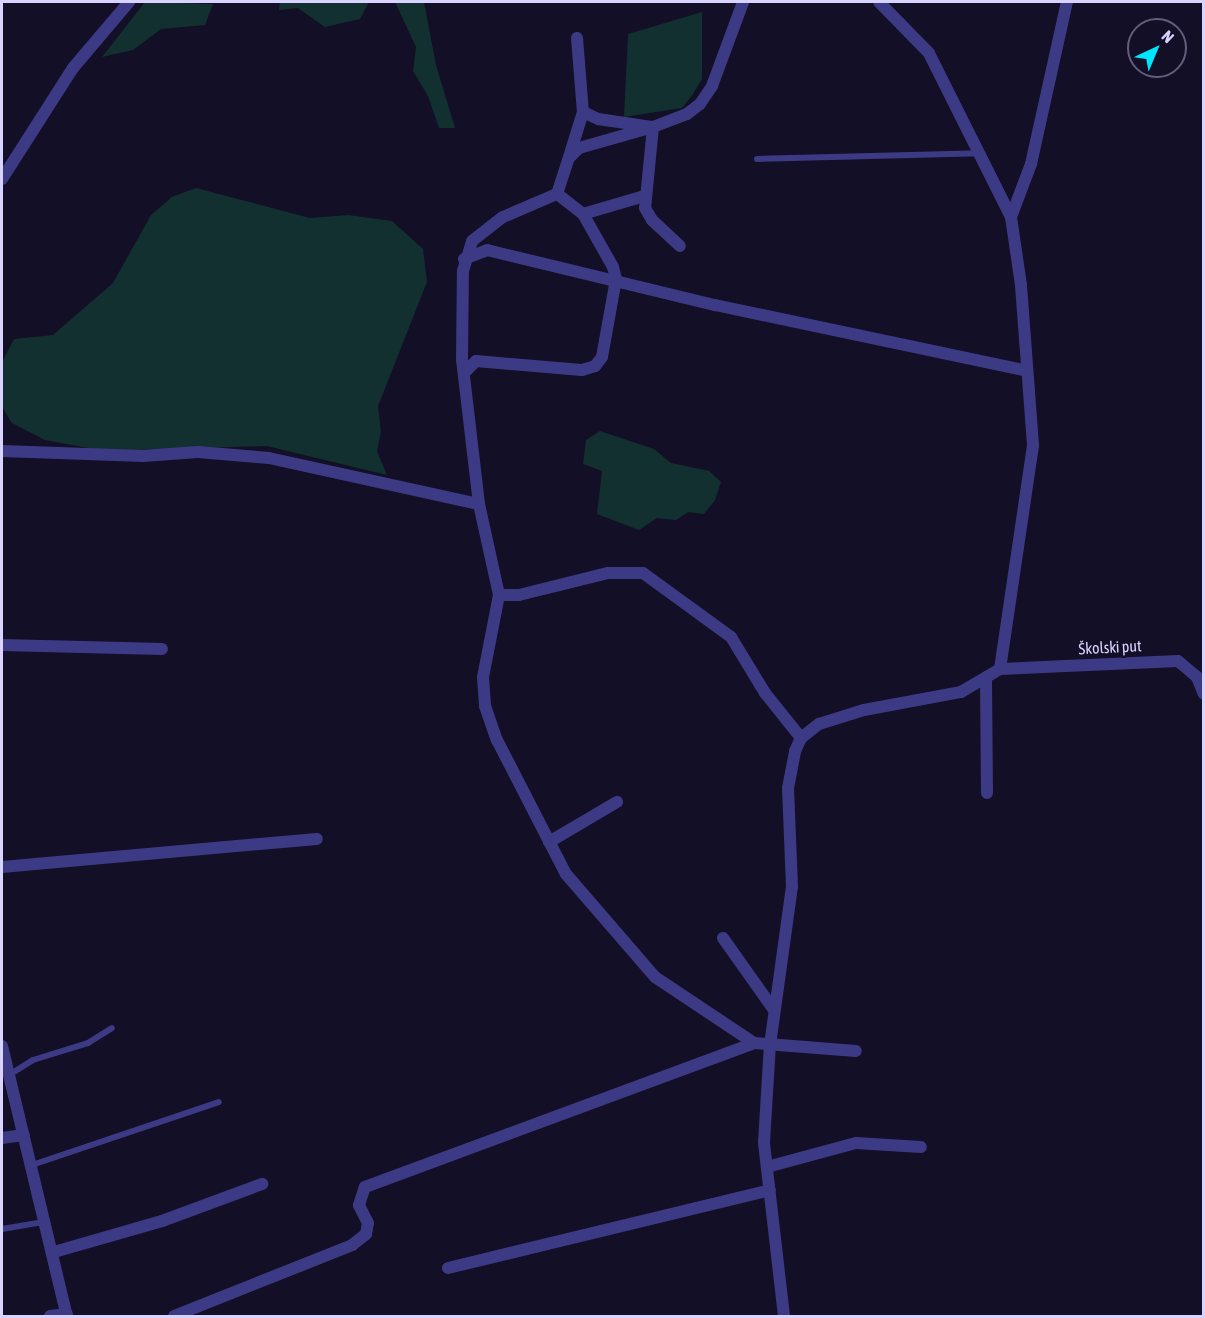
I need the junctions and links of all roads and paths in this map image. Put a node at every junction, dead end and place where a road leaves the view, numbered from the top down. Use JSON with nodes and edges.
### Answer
{"nodes":[{"id":1,"x":129,"y":2,"type":"edge"},
{"id":2,"x":742,"y":2,"type":"edge"},
{"id":3,"x":879,"y":2,"type":"edge"},
{"id":4,"x":1067,"y":2,"type":"edge"},
{"id":5,"x":577,"y":38,"type":"dead end"},
{"id":6,"x":583,"y":112,"type":"junction"},
{"id":7,"x":652,"y":127,"type":"junction"},
{"id":8,"x":981,"y":153,"type":"junction"},
{"id":9,"x":569,"y":158,"type":"junction"},
{"id":10,"x":757,"y":159,"type":"dead end"},
{"id":11,"x":2,"y":179,"type":"edge"},
{"id":12,"x":557,"y":194,"type":"junction"},
{"id":13,"x":644,"y":196,"type":"junction"},
{"id":14,"x":583,"y":214,"type":"junction"},
{"id":15,"x":1011,"y":217,"type":"junction"},
{"id":16,"x":680,"y":246,"type":"dead end"},
{"id":17,"x":464,"y":259,"type":"junction"},
{"id":18,"x":616,"y":279,"type":"junction"},
{"id":19,"x":1027,"y":371,"type":"junction"},
{"id":20,"x":464,"y":373,"type":"junction"},
{"id":21,"x":2,"y":451,"type":"edge"},
{"id":22,"x":479,"y":504,"type":"junction"},
{"id":23,"x":499,"y":595,"type":"junction"},
{"id":24,"x":2,"y":645,"type":"edge"},
{"id":25,"x":162,"y":649,"type":"dead end"},
{"id":26,"x":1000,"y":669,"type":"junction"},
{"id":27,"x":986,"y":680,"type":"junction"},
{"id":28,"x":1203,"y":694,"type":"edge"},
{"id":29,"x":801,"y":738,"type":"junction"},
{"id":30,"x":987,"y":793,"type":"dead end"},
{"id":31,"x":617,"y":802,"type":"dead end"},
{"id":32,"x":317,"y":839,"type":"dead end"},
{"id":33,"x":549,"y":842,"type":"junction"},
{"id":34,"x":2,"y":867,"type":"edge"},
{"id":35,"x":723,"y":938,"type":"dead end"},
{"id":36,"x":774,"y":1010,"type":"junction"},
{"id":37,"x":112,"y":1028,"type":"dead end"},
{"id":38,"x":754,"y":1043,"type":"junction"},
{"id":39,"x":770,"y":1045,"type":"junction"},
{"id":40,"x":2,"y":1046,"type":"edge"},
{"id":41,"x":856,"y":1051,"type":"dead end"},
{"id":42,"x":9,"y":1076,"type":"junction"},
{"id":43,"x":219,"y":1102,"type":"dead end"},
{"id":44,"x":24,"y":1135,"type":"junction"},
{"id":45,"x":2,"y":1138,"type":"edge"},
{"id":46,"x":921,"y":1147,"type":"dead end"},
{"id":47,"x":32,"y":1165,"type":"junction"},
{"id":48,"x":767,"y":1167,"type":"junction"},
{"id":49,"x":262,"y":1184,"type":"dead end"},
{"id":50,"x":770,"y":1190,"type":"junction"},
{"id":51,"x":44,"y":1222,"type":"junction"},
{"id":52,"x":2,"y":1229,"type":"edge"},
{"id":53,"x":54,"y":1252,"type":"junction"},
{"id":54,"x":448,"y":1268,"type":"dead end"},
{"id":55,"x":67,"y":1315,"type":"edge"},
{"id":56,"x":50,"y":1317,"type":"edge"},
{"id":57,"x":174,"y":1317,"type":"edge"},
{"id":58,"x":784,"y":1317,"type":"edge"}],
"edges":[{"from":1,"to":11,"type":"street"},
{"from":2,"to":7,"type":"street"},
{"from":3,"to":8,"type":"street"},
{"from":4,"to":15,"type":"street"},
{"from":5,"to":6,"type":"street"},
{"from":6,"to":7,"type":"street"},
{"from":6,"to":9,"type":"street"},
{"from":7,"to":9,"type":"street"},
{"from":7,"to":13,"type":"street"},
{"from":8,"to":10,"type":"lane"},
{"from":8,"to":15,"type":"street"},
{"from":9,"to":12,"type":"street"},
{"from":12,"to":14,"type":"street"},
{"from":12,"to":17,"type":"street"},
{"from":13,"to":14,"type":"street"},
{"from":13,"to":16,"type":"street"},
{"from":14,"to":18,"type":"street"},
{"from":15,"to":19,"type":"street"},
{"from":17,"to":18,"type":"street"},
{"from":17,"to":20,"type":"street"},
{"from":18,"to":19,"type":"street"},
{"from":18,"to":20,"type":"street"},
{"from":19,"to":26,"type":"street"},
{"from":20,"to":22,"type":"street"},
{"from":21,"to":22,"type":"street"},
{"from":22,"to":23,"type":"street"},
{"from":23,"to":29,"type":"street"},
{"from":23,"to":33,"type":"street"},
{"from":24,"to":25,"type":"street"},
{"from":26,"to":27,"type":"street"},
{"from":26,"to":28,"type":"street","name":"Školski put"},
{"from":27,"to":29,"type":"street"},
{"from":27,"to":30,"type":"street"},
{"from":29,"to":36,"type":"street"},
{"from":31,"to":33,"type":"street"},
{"from":32,"to":34,"type":"street"},
{"from":33,"to":38,"type":"street"},
{"from":35,"to":36,"type":"street"},
{"from":36,"to":39,"type":"street"},
{"from":37,"to":42,"type":"lane"},
{"from":38,"to":39,"type":"street"},
{"from":38,"to":57,"type":"street"},
{"from":39,"to":41,"type":"street"},
{"from":39,"to":48,"type":"street"},
{"from":40,"to":42,"type":"street"},
{"from":42,"to":44,"type":"street"},
{"from":43,"to":47,"type":"lane"},
{"from":44,"to":45,"type":"street"},
{"from":44,"to":47,"type":"street"},
{"from":46,"to":48,"type":"street"},
{"from":47,"to":51,"type":"street"},
{"from":48,"to":50,"type":"street"},
{"from":49,"to":53,"type":"street"},
{"from":50,"to":54,"type":"street"},
{"from":50,"to":58,"type":"street"},
{"from":51,"to":52,"type":"lane"},
{"from":51,"to":53,"type":"street"},
{"from":53,"to":55,"type":"street"},
{"from":55,"to":56,"type":"street"}]}
